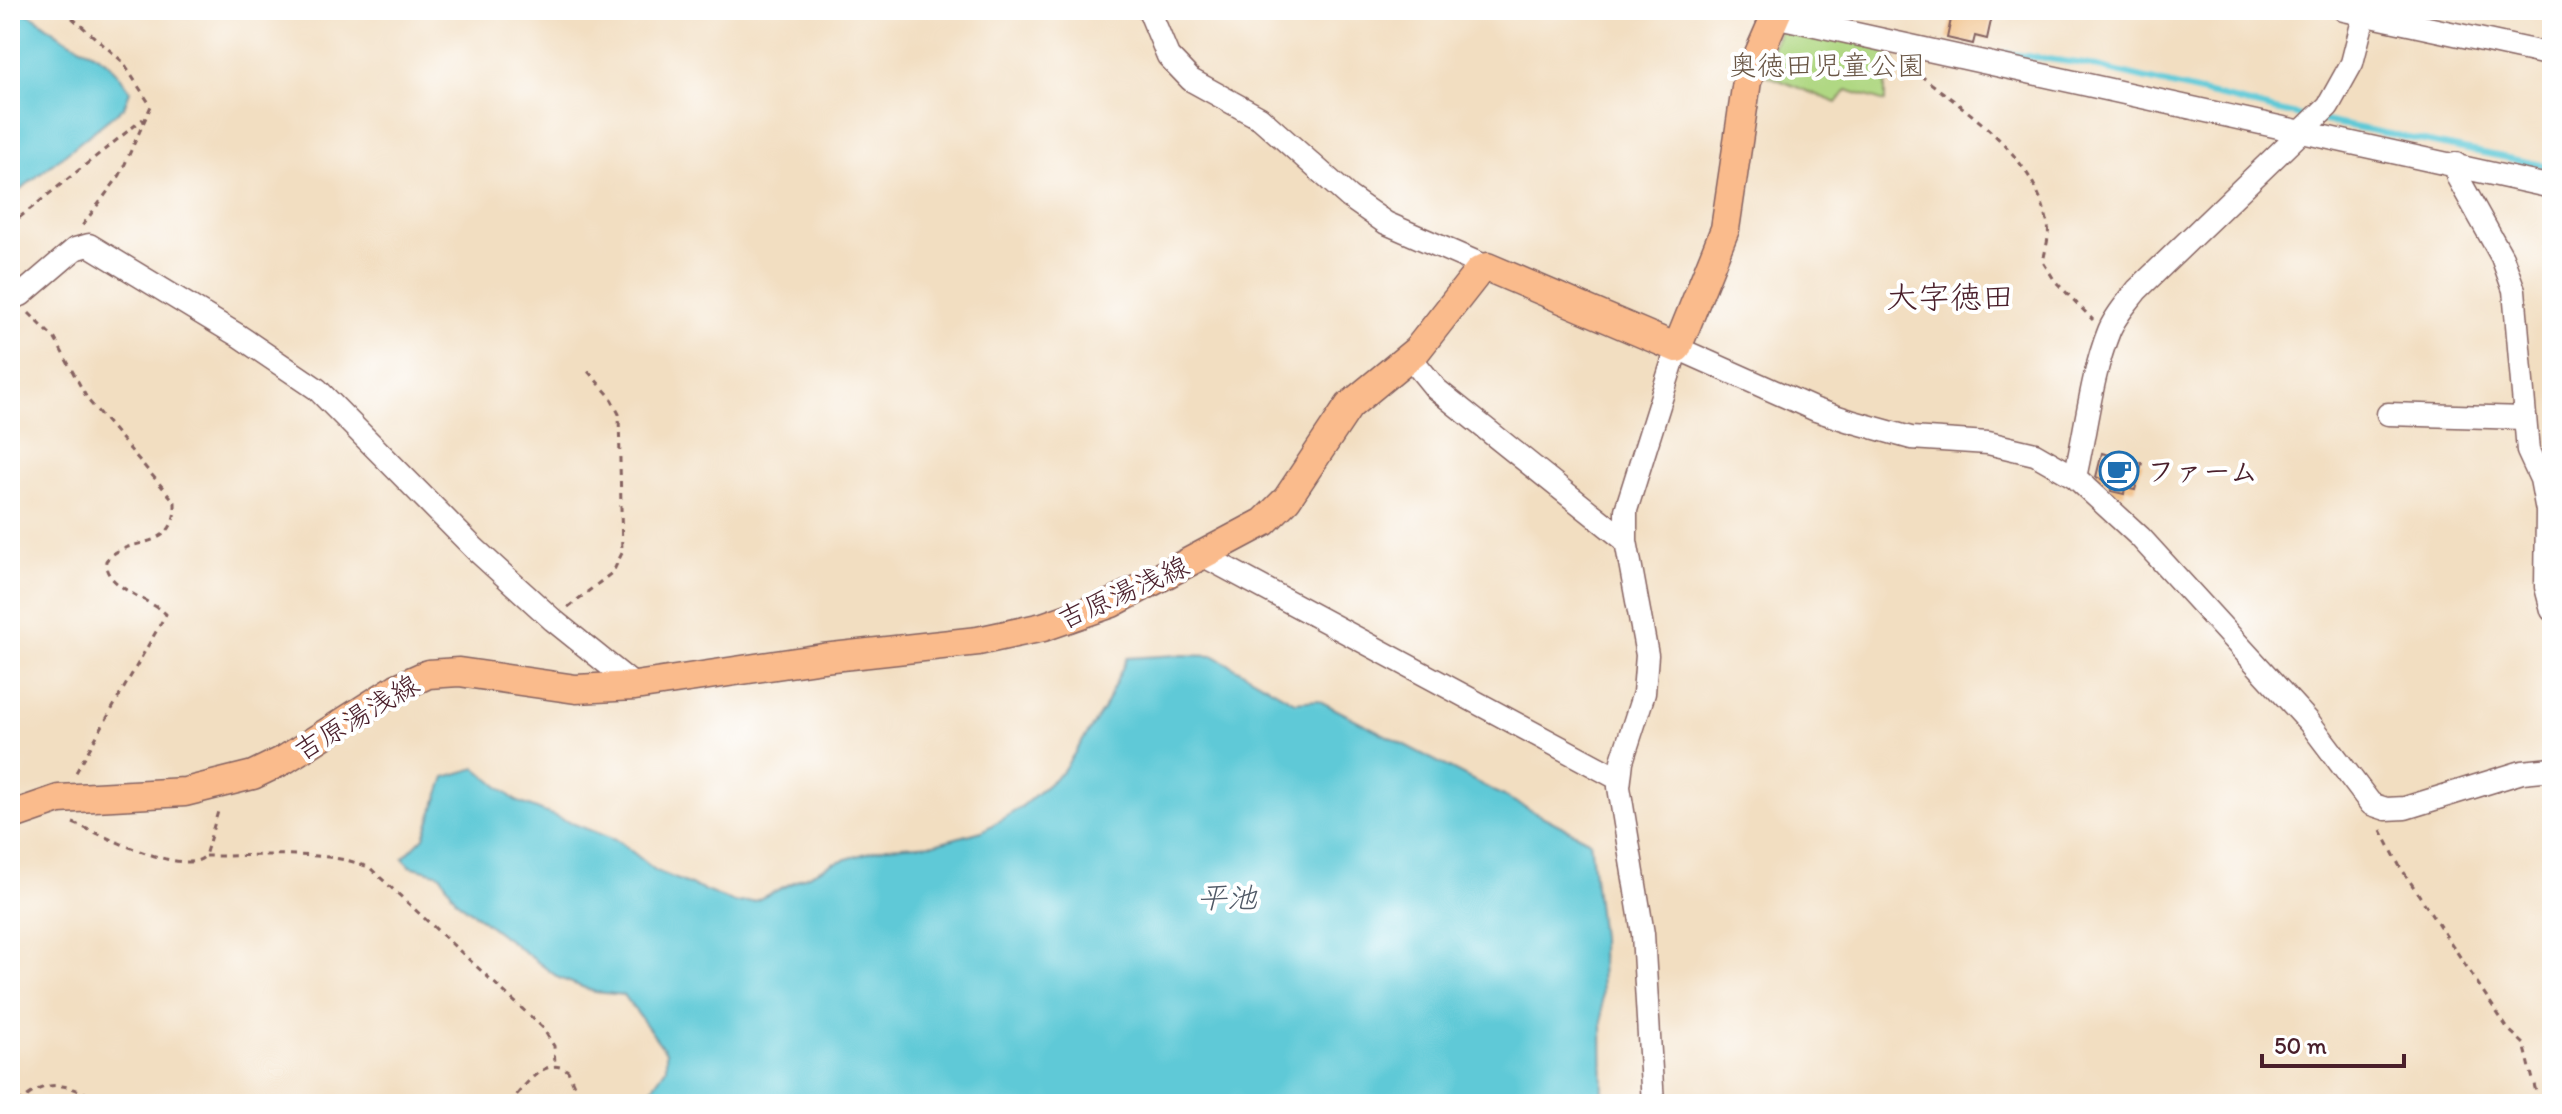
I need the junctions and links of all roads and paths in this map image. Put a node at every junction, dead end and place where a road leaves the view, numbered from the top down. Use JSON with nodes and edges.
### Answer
{"nodes":[{"id":1,"x":63,"y":10,"type":"edge"},
{"id":2,"x":1149,"y":10,"type":"edge"},
{"id":3,"x":1776,"y":13,"type":"edge"},
{"id":4,"x":2354,"y":13,"type":"edge"},
{"id":5,"x":2552,"y":55,"type":"edge"},
{"id":6,"x":1904,"y":62,"type":"dead end"},
{"id":7,"x":148,"y":113,"type":"junction"},
{"id":8,"x":2304,"y":131,"type":"junction"},
{"id":9,"x":2456,"y":164,"type":"junction"},
{"id":10,"x":2552,"y":187,"type":"edge"},
{"id":11,"x":10,"y":225,"type":"edge"},
{"id":12,"x":93,"y":247,"type":"junction"},
{"id":13,"x":1487,"y":267,"type":"junction"},
{"id":14,"x":14,"y":297,"type":"edge"},
{"id":15,"x":2109,"y":330,"type":"junction"},
{"id":16,"x":1677,"y":348,"type":"junction"},
{"id":17,"x":1410,"y":357,"type":"junction"},
{"id":18,"x":586,"y":369,"type":"dead end"},
{"id":19,"x":2388,"y":414,"type":"dead end"},
{"id":20,"x":2524,"y":418,"type":"junction"},
{"id":21,"x":2075,"y":477,"type":"junction"},
{"id":22,"x":1626,"y":541,"type":"junction"},
{"id":23,"x":1204,"y":556,"type":"junction"},
{"id":24,"x":2552,"y":610,"type":"edge"},
{"id":25,"x":553,"y":620,"type":"junction"},
{"id":26,"x":635,"y":686,"type":"junction"},
{"id":27,"x":2552,"y":769,"type":"edge"},
{"id":28,"x":75,"y":774,"type":"dead end"},
{"id":29,"x":1619,"y":779,"type":"junction"},
{"id":30,"x":222,"y":785,"type":"junction"},
{"id":31,"x":2363,"y":796,"type":"junction"},
{"id":32,"x":10,"y":816,"type":"edge"},
{"id":33,"x":66,"y":820,"type":"dead end"},
{"id":34,"x":205,"y":856,"type":"junction"},
{"id":35,"x":555,"y":1065,"type":"junction"},
{"id":36,"x":18,"y":1104,"type":"edge"},
{"id":37,"x":109,"y":1104,"type":"edge"},
{"id":38,"x":509,"y":1104,"type":"edge"},
{"id":39,"x":582,"y":1104,"type":"edge"},
{"id":40,"x":1653,"y":1104,"type":"edge"},
{"id":41,"x":2539,"y":1104,"type":"edge"}],
"edges":[{"from":1,"to":7,"type":"path"},
{"from":2,"to":13,"type":"street"},
{"from":3,"to":8,"type":"street"},
{"from":3,"to":16,"type":"main road"},
{"from":4,"to":5,"type":"street"},
{"from":4,"to":8,"type":"street"},
{"from":6,"to":15,"type":"path"},
{"from":7,"to":11,"type":"path"},
{"from":7,"to":12,"type":"path"},
{"from":8,"to":9,"type":"street"},
{"from":8,"to":15,"type":"street"},
{"from":9,"to":10,"type":"street"},
{"from":9,"to":20,"type":"street"},
{"from":12,"to":14,"type":"street"},
{"from":12,"to":25,"type":"street"},
{"from":13,"to":16,"type":"main road"},
{"from":13,"to":17,"type":"main road","name":"吉原湯浅線"},
{"from":14,"to":28,"type":"path"},
{"from":15,"to":21,"type":"street"},
{"from":16,"to":21,"type":"street"},
{"from":16,"to":22,"type":"street"},
{"from":17,"to":22,"type":"street"},
{"from":17,"to":23,"type":"main road","name":"吉原湯浅線"},
{"from":18,"to":25,"type":"path"},
{"from":19,"to":20,"type":"street"},
{"from":20,"to":24,"type":"street"},
{"from":21,"to":31,"type":"street"},
{"from":22,"to":29,"type":"street"},
{"from":23,"to":26,"type":"main road","name":"吉原湯浅線"},
{"from":23,"to":29,"type":"street"},
{"from":25,"to":26,"type":"street"},
{"from":26,"to":30,"type":"main road","name":"吉原湯浅線"},
{"from":27,"to":31,"type":"street"},
{"from":29,"to":40,"type":"street"},
{"from":30,"to":32,"type":"main road","name":"吉原湯浅線"},
{"from":30,"to":34,"type":"path"},
{"from":31,"to":41,"type":"path"},
{"from":33,"to":34,"type":"path"},
{"from":34,"to":35,"type":"path"},
{"from":35,"to":38,"type":"path"},
{"from":35,"to":39,"type":"path"},
{"from":36,"to":37,"type":"path"}]}
